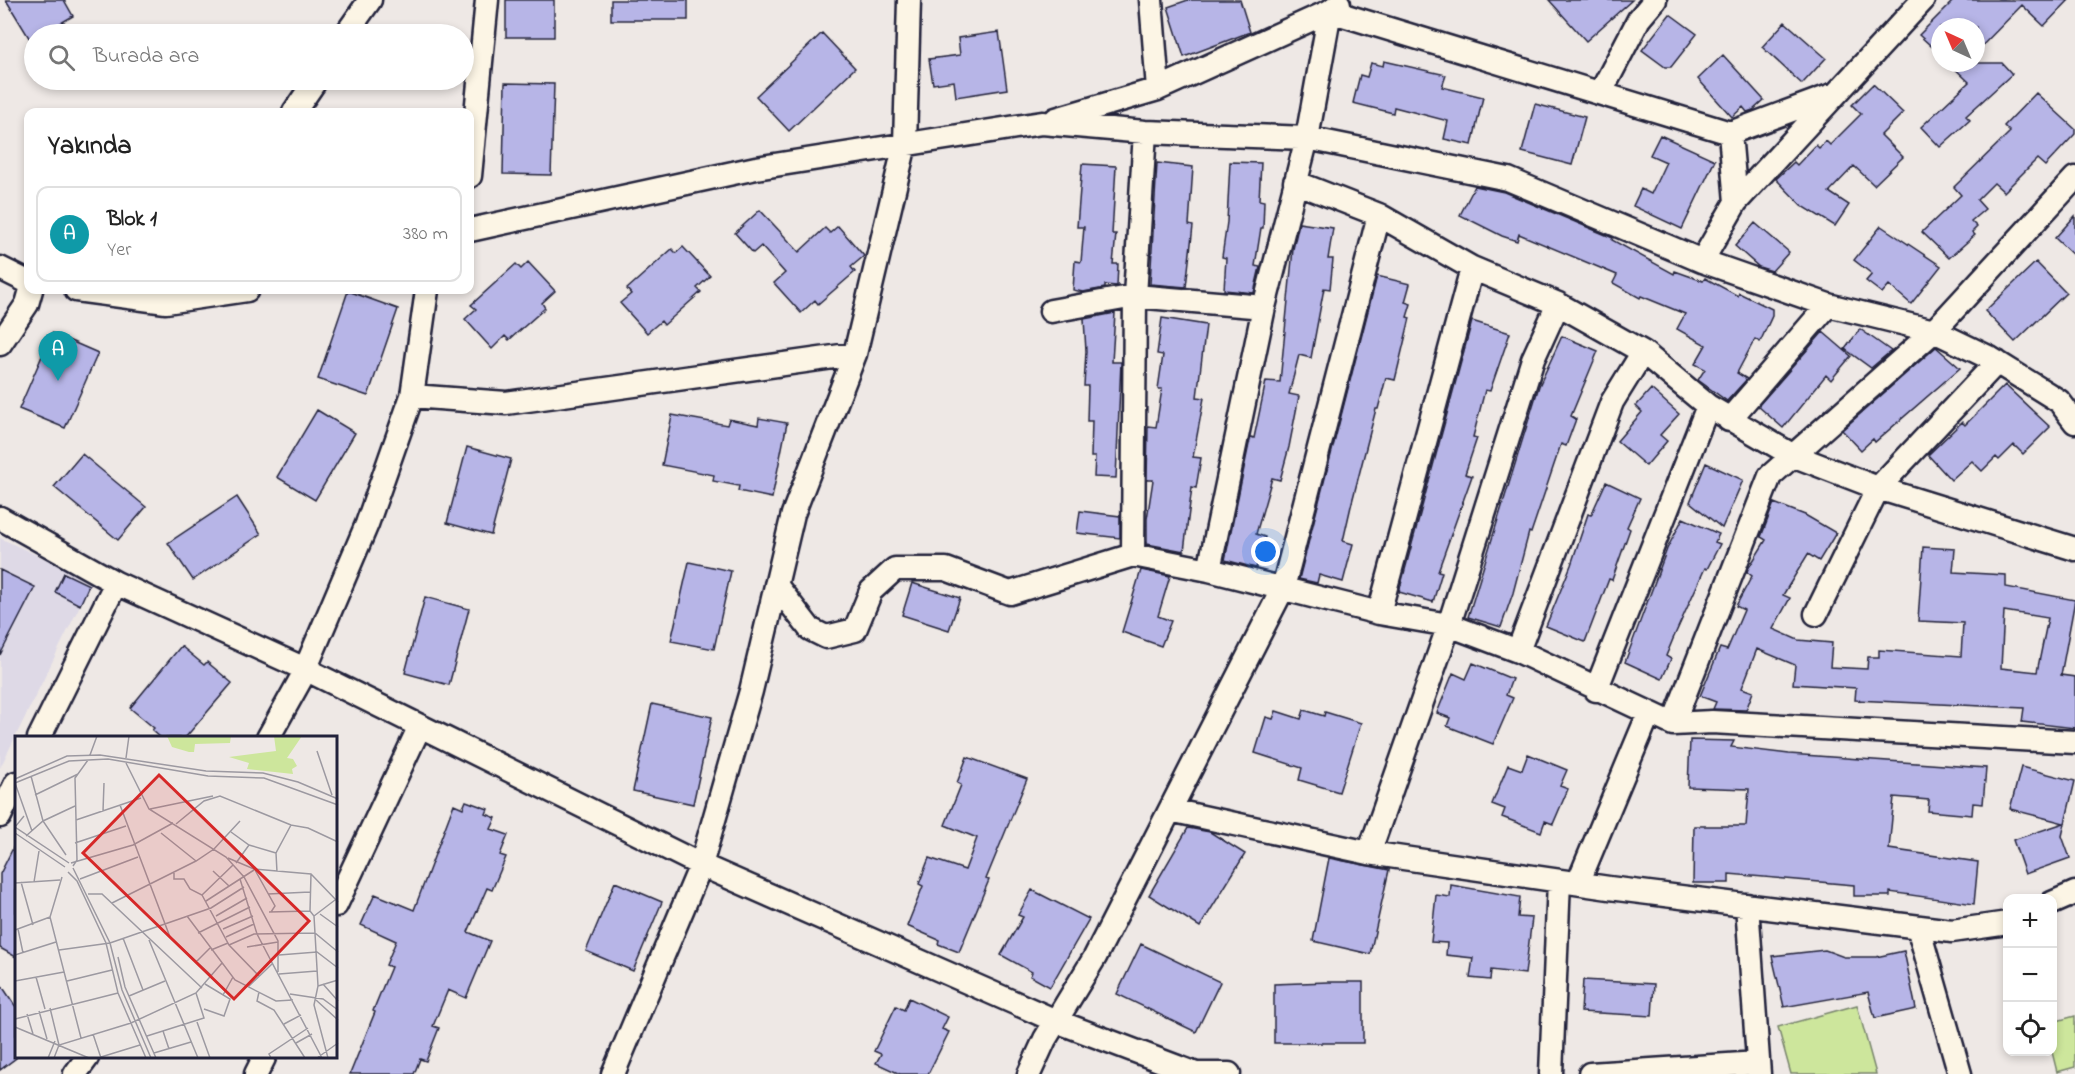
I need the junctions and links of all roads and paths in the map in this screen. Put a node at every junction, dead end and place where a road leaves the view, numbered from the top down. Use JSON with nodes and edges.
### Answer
{"nodes":[{"id":1,"x":370,"y":0,"type":"edge"},
{"id":2,"x":487,"y":0,"type":"edge"},
{"id":3,"x":909,"y":0,"type":"edge"},
{"id":4,"x":1151,"y":0,"type":"edge"},
{"id":5,"x":1655,"y":0,"type":"edge"},
{"id":6,"x":1923,"y":0,"type":"edge"},
{"id":7,"x":1337,"y":5,"type":"edge"},
{"id":8,"x":353,"y":24,"type":"edge"},
{"id":9,"x":1158,"y":89,"type":"junction"},
{"id":10,"x":309,"y":90,"type":"edge"},
{"id":11,"x":1601,"y":92,"type":"junction"},
{"id":12,"x":1840,"y":92,"type":"junction"},
{"id":13,"x":297,"y":108,"type":"edge"},
{"id":14,"x":1042,"y":123,"type":"junction"},
{"id":15,"x":1145,"y":132,"type":"junction"},
{"id":16,"x":1730,"y":133,"type":"junction"},
{"id":17,"x":474,"y":135,"type":"edge"},
{"id":18,"x":1307,"y":138,"type":"junction"},
{"id":19,"x":904,"y":144,"type":"junction"},
{"id":20,"x":2075,"y":178,"type":"edge"},
{"id":21,"x":1295,"y":182,"type":"junction"},
{"id":22,"x":1736,"y":202,"type":"junction"},
{"id":23,"x":1379,"y":215,"type":"junction"},
{"id":24,"x":474,"y":229,"type":"edge"},
{"id":25,"x":1702,"y":261,"type":"junction"},
{"id":26,"x":0,"y":268,"type":"edge"},
{"id":27,"x":1472,"y":268,"type":"junction"},
{"id":28,"x":24,"y":280,"type":"edge"},
{"id":29,"x":29,"y":294,"type":"edge"},
{"id":30,"x":139,"y":294,"type":"edge"},
{"id":31,"x":196,"y":294,"type":"edge"},
{"id":32,"x":426,"y":294,"type":"edge"},
{"id":33,"x":170,"y":296,"type":"edge"},
{"id":34,"x":1135,"y":296,"type":"junction"},
{"id":35,"x":1558,"y":304,"type":"junction"},
{"id":36,"x":1828,"y":305,"type":"junction"},
{"id":37,"x":1264,"y":307,"type":"junction"},
{"id":38,"x":1052,"y":311,"type":"dead end"},
{"id":39,"x":1934,"y":331,"type":"junction"},
{"id":40,"x":0,"y":344,"type":"edge"},
{"id":41,"x":1643,"y":352,"type":"junction"},
{"id":42,"x":855,"y":354,"type":"junction"},
{"id":43,"x":1997,"y":362,"type":"junction"},
{"id":44,"x":412,"y":396,"type":"junction"},
{"id":45,"x":1708,"y":406,"type":"junction"},
{"id":46,"x":1729,"y":420,"type":"junction"},
{"id":47,"x":2075,"y":422,"type":"edge"},
{"id":48,"x":1792,"y":455,"type":"junction"},
{"id":49,"x":1878,"y":488,"type":"junction"},
{"id":50,"x":0,"y":518,"type":"edge"},
{"id":51,"x":2075,"y":549,"type":"edge"},
{"id":52,"x":1133,"y":555,"type":"junction"},
{"id":53,"x":1209,"y":570,"type":"junction"},
{"id":54,"x":116,"y":583,"type":"junction"},
{"id":55,"x":776,"y":585,"type":"junction"},
{"id":56,"x":1283,"y":588,"type":"junction"},
{"id":57,"x":1379,"y":613,"type":"junction"},
{"id":58,"x":1816,"y":614,"type":"dead end"},
{"id":59,"x":1449,"y":625,"type":"junction"},
{"id":60,"x":1518,"y":651,"type":"junction"},
{"id":61,"x":305,"y":669,"type":"junction"},
{"id":62,"x":1596,"y":690,"type":"junction"},
{"id":63,"x":1649,"y":713,"type":"junction"},
{"id":64,"x":1673,"y":724,"type":"junction"},
{"id":65,"x":420,"y":726,"type":"junction"},
{"id":66,"x":40,"y":736,"type":"edge"},
{"id":67,"x":269,"y":736,"type":"edge"},
{"id":68,"x":2075,"y":742,"type":"edge"},
{"id":69,"x":15,"y":785,"type":"edge"},
{"id":70,"x":1170,"y":810,"type":"junction"},
{"id":71,"x":0,"y":816,"type":"edge"},
{"id":72,"x":1369,"y":853,"type":"junction"},
{"id":73,"x":701,"y":865,"type":"junction"},
{"id":74,"x":1568,"y":882,"type":"junction"},
{"id":75,"x":2075,"y":893,"type":"edge"},
{"id":76,"x":338,"y":901,"type":"edge"},
{"id":77,"x":2057,"y":901,"type":"edge"},
{"id":78,"x":1747,"y":905,"type":"junction"},
{"id":79,"x":2003,"y":924,"type":"edge"},
{"id":80,"x":1918,"y":927,"type":"junction"},
{"id":81,"x":1056,"y":1022,"type":"junction"},
{"id":82,"x":86,"y":1059,"type":"edge"},
{"id":83,"x":264,"y":1059,"type":"edge"},
{"id":84,"x":1758,"y":1069,"type":"edge"},
{"id":85,"x":75,"y":1074,"type":"edge"},
{"id":86,"x":256,"y":1074,"type":"edge"},
{"id":87,"x":613,"y":1074,"type":"edge"},
{"id":88,"x":1029,"y":1074,"type":"edge"},
{"id":89,"x":1196,"y":1074,"type":"edge"},
{"id":90,"x":1230,"y":1074,"type":"edge"},
{"id":91,"x":1551,"y":1074,"type":"edge"},
{"id":92,"x":1590,"y":1074,"type":"edge"},
{"id":93,"x":1960,"y":1074,"type":"edge"}],
"edges":[{"from":1,"to":8,"type":"street"},
{"from":2,"to":17,"type":"street"},
{"from":3,"to":19,"type":"street"},
{"from":4,"to":9,"type":"street"},
{"from":5,"to":11,"type":"street"},
{"from":6,"to":12,"type":"street"},
{"from":7,"to":9,"type":"street"},
{"from":7,"to":11,"type":"street"},
{"from":7,"to":18,"type":"street"},
{"from":9,"to":14,"type":"street"},
{"from":10,"to":13,"type":"street"},
{"from":11,"to":16,"type":"street"},
{"from":12,"to":16,"type":"street"},
{"from":12,"to":22,"type":"street"},
{"from":14,"to":15,"type":"street"},
{"from":14,"to":19,"type":"street"},
{"from":15,"to":18,"type":"street"},
{"from":15,"to":34,"type":"street"},
{"from":16,"to":22,"type":"street"},
{"from":18,"to":21,"type":"street"},
{"from":18,"to":25,"type":"street"},
{"from":19,"to":24,"type":"street"},
{"from":19,"to":42,"type":"street"},
{"from":20,"to":39,"type":"street"},
{"from":21,"to":23,"type":"street"},
{"from":21,"to":37,"type":"street"},
{"from":22,"to":25,"type":"street"},
{"from":23,"to":27,"type":"street"},
{"from":23,"to":56,"type":"street"},
{"from":25,"to":36,"type":"street"},
{"from":26,"to":28,"type":"street"},
{"from":27,"to":35,"type":"street"},
{"from":27,"to":57,"type":"street"},
{"from":29,"to":40,"type":"street"},
{"from":30,"to":33,"type":"street"},
{"from":31,"to":33,"type":"street"},
{"from":32,"to":44,"type":"street"},
{"from":34,"to":37,"type":"street"},
{"from":34,"to":38,"type":"street"},
{"from":34,"to":52,"type":"street"},
{"from":35,"to":41,"type":"street"},
{"from":35,"to":59,"type":"street"},
{"from":36,"to":39,"type":"street"},
{"from":36,"to":46,"type":"street"},
{"from":37,"to":53,"type":"street"},
{"from":39,"to":43,"type":"street"},
{"from":39,"to":48,"type":"street"},
{"from":41,"to":45,"type":"street"},
{"from":41,"to":60,"type":"street"},
{"from":42,"to":44,"type":"street"},
{"from":42,"to":55,"type":"street"},
{"from":43,"to":47,"type":"street"},
{"from":43,"to":49,"type":"street"},
{"from":44,"to":61,"type":"street"},
{"from":45,"to":46,"type":"street"},
{"from":45,"to":62,"type":"street"},
{"from":46,"to":48,"type":"street"},
{"from":48,"to":49,"type":"street"},
{"from":48,"to":64,"type":"street"},
{"from":49,"to":51,"type":"street"},
{"from":49,"to":58,"type":"street"},
{"from":50,"to":54,"type":"street"},
{"from":52,"to":53,"type":"street"},
{"from":52,"to":55,"type":"street"},
{"from":53,"to":56,"type":"street"},
{"from":54,"to":61,"type":"street"},
{"from":54,"to":66,"type":"street"},
{"from":55,"to":73,"type":"street"},
{"from":56,"to":57,"type":"street"},
{"from":56,"to":70,"type":"street"},
{"from":57,"to":59,"type":"street"},
{"from":59,"to":60,"type":"street"},
{"from":59,"to":72,"type":"street"},
{"from":60,"to":62,"type":"street"},
{"from":61,"to":65,"type":"street"},
{"from":61,"to":67,"type":"street"},
{"from":62,"to":63,"type":"street"},
{"from":63,"to":64,"type":"street"},
{"from":63,"to":74,"type":"street"},
{"from":64,"to":68,"type":"street"},
{"from":65,"to":73,"type":"street"},
{"from":65,"to":76,"type":"street"},
{"from":69,"to":71,"type":"street"},
{"from":70,"to":72,"type":"street"},
{"from":70,"to":81,"type":"street"},
{"from":72,"to":74,"type":"street"},
{"from":73,"to":81,"type":"street"},
{"from":73,"to":87,"type":"street"},
{"from":74,"to":78,"type":"street"},
{"from":74,"to":91,"type":"street"},
{"from":75,"to":77,"type":"street"},
{"from":78,"to":80,"type":"street"},
{"from":78,"to":84,"type":"street"},
{"from":79,"to":80,"type":"street"},
{"from":80,"to":93,"type":"street"},
{"from":81,"to":88,"type":"street"},
{"from":81,"to":89,"type":"street"},
{"from":82,"to":85,"type":"street"},
{"from":83,"to":86,"type":"street"},
{"from":84,"to":92,"type":"street"},
{"from":89,"to":90,"type":"street"}]}
